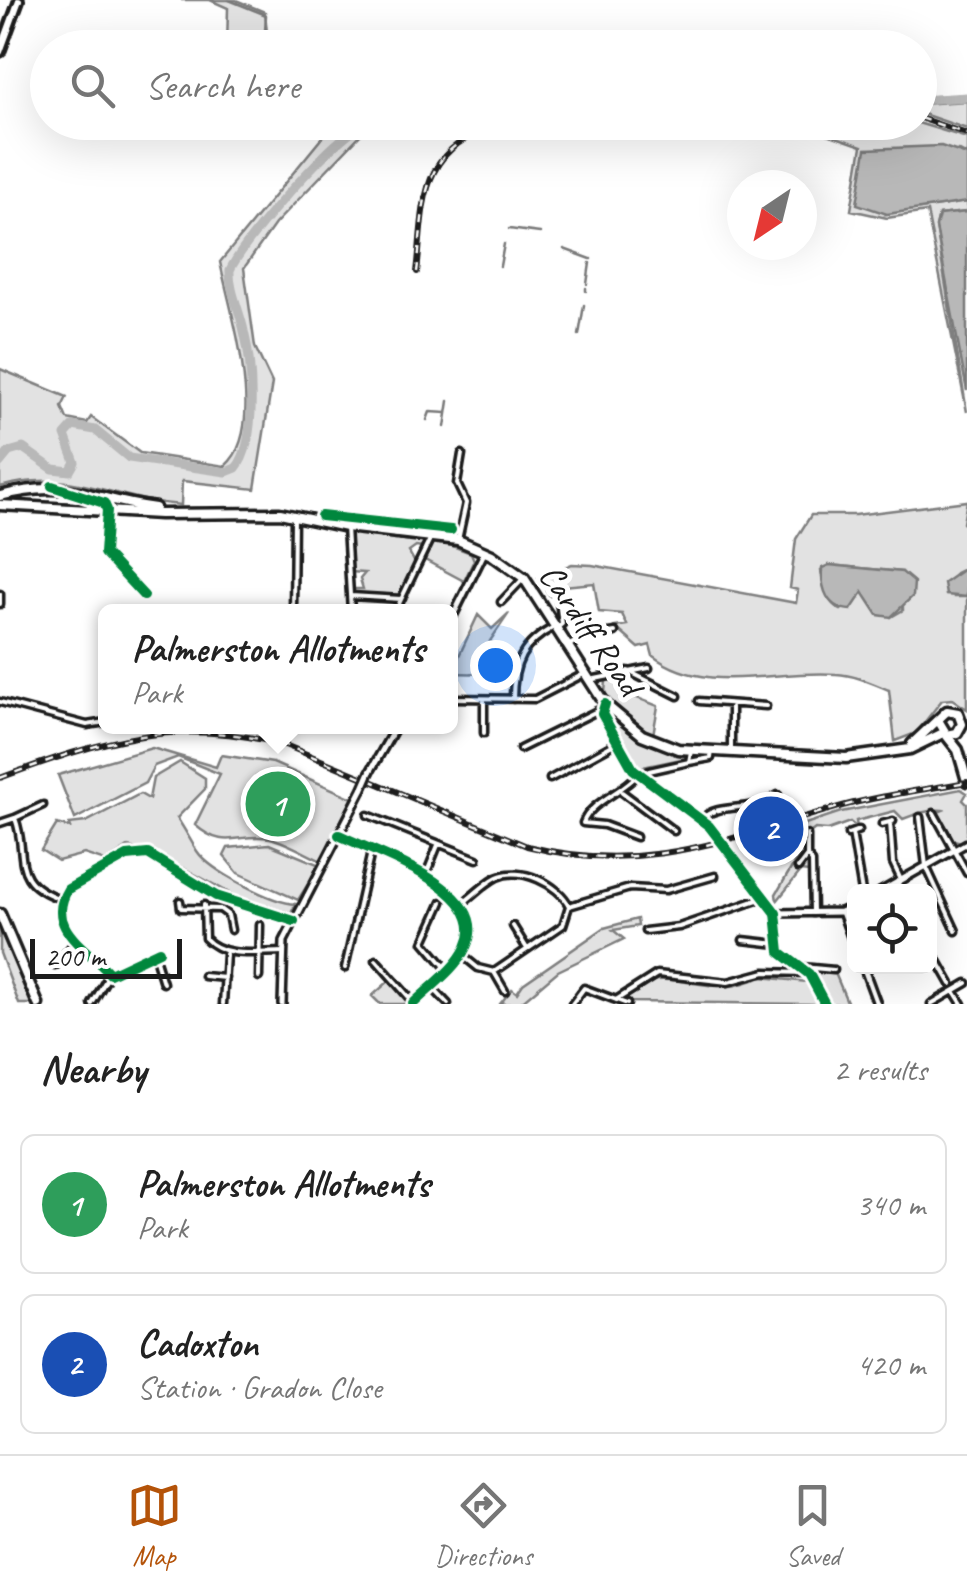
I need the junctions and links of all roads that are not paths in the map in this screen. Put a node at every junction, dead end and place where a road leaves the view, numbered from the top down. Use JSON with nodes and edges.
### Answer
{"nodes":[{"id":1,"x":19,"y":0,"type":"edge"},
{"id":2,"x":0,"y":52,"type":"edge"},
{"id":3,"x":462,"y":454,"type":"dead end"},
{"id":4,"x":52,"y":486,"type":"junction"},
{"id":5,"x":32,"y":488,"type":"junction"},
{"id":6,"x":0,"y":496,"type":"edge"},
{"id":7,"x":0,"y":505,"type":"edge"},
{"id":8,"x":33,"y":506,"type":"junction"},
{"id":9,"x":97,"y":509,"type":"junction"},
{"id":10,"x":107,"y":510,"type":"junction"},
{"id":11,"x":174,"y":513,"type":"junction"},
{"id":12,"x":294,"y":515,"type":"junction"},
{"id":13,"x":103,"y":521,"type":"junction"},
{"id":14,"x":346,"y":526,"type":"junction"},
{"id":15,"x":433,"y":533,"type":"junction"},
{"id":16,"x":458,"y":540,"type":"junction"},
{"id":17,"x":468,"y":544,"type":"junction"},
{"id":18,"x":484,"y":552,"type":"junction"},
{"id":19,"x":478,"y":565,"type":"junction"},
{"id":20,"x":524,"y":578,"type":"junction"},
{"id":21,"x":558,"y":593,"type":"dead end"},
{"id":22,"x":0,"y":594,"type":"edge"},
{"id":23,"x":144,"y":596,"type":"dead end"},
{"id":24,"x":350,"y":596,"type":"junction"},
{"id":25,"x":402,"y":599,"type":"junction"},
{"id":26,"x":501,"y":602,"type":"dead end"},
{"id":27,"x":0,"y":604,"type":"edge"},
{"id":28,"x":293,"y":604,"type":"edge"},
{"id":29,"x":350,"y":604,"type":"edge"},
{"id":30,"x":399,"y":604,"type":"edge"},
{"id":31,"x":458,"y":606,"type":"edge"},
{"id":32,"x":557,"y":627,"type":"junction"},
{"id":33,"x":615,"y":632,"type":"dead end"},
{"id":34,"x":568,"y":646,"type":"junction"},
{"id":35,"x":649,"y":668,"type":"dead end"},
{"id":36,"x":628,"y":671,"type":"junction"},
{"id":37,"x":586,"y":678,"type":"junction"},
{"id":38,"x":678,"y":696,"type":"dead end"},
{"id":39,"x":458,"y":698,"type":"edge"},
{"id":40,"x":484,"y":698,"type":"junction"},
{"id":41,"x":513,"y":698,"type":"junction"},
{"id":42,"x":700,"y":701,"type":"dead end"},
{"id":43,"x":0,"y":702,"type":"edge"},
{"id":44,"x":604,"y":706,"type":"junction"},
{"id":45,"x":766,"y":706,"type":"dead end"},
{"id":46,"x":731,"y":707,"type":"junction"},
{"id":47,"x":962,"y":716,"type":"edge"},
{"id":48,"x":938,"y":720,"type":"junction"},
{"id":49,"x":98,"y":724,"type":"edge"},
{"id":50,"x":963,"y":728,"type":"edge"},
{"id":51,"x":484,"y":733,"type":"dead end"},
{"id":52,"x":391,"y":734,"type":"edge"},
{"id":53,"x":945,"y":734,"type":"junction"},
{"id":54,"x":616,"y":743,"type":"junction"},
{"id":55,"x":520,"y":749,"type":"dead end"},
{"id":56,"x":904,"y":749,"type":"junction"},
{"id":57,"x":958,"y":750,"type":"junction"},
{"id":58,"x":692,"y":751,"type":"junction"},
{"id":59,"x":712,"y":752,"type":"junction"},
{"id":60,"x":731,"y":752,"type":"junction"},
{"id":61,"x":689,"y":762,"type":"junction"},
{"id":62,"x":642,"y":775,"type":"junction"},
{"id":63,"x":550,"y":778,"type":"dead end"},
{"id":64,"x":967,"y":781,"type":"edge"},
{"id":65,"x":621,"y":792,"type":"junction"},
{"id":66,"x":778,"y":795,"type":"dead end"},
{"id":67,"x":43,"y":805,"type":"dead end"},
{"id":68,"x":934,"y":813,"type":"dead end"},
{"id":69,"x":368,"y":815,"type":"dead end"},
{"id":70,"x":920,"y":817,"type":"dead end"},
{"id":71,"x":15,"y":818,"type":"junction"},
{"id":72,"x":702,"y":819,"type":"junction"},
{"id":73,"x":0,"y":823,"type":"edge"},
{"id":74,"x":882,"y":824,"type":"dead end"},
{"id":75,"x":860,"y":830,"type":"dead end"},
{"id":76,"x":674,"y":831,"type":"dead end"},
{"id":77,"x":339,"y":835,"type":"junction"},
{"id":78,"x":807,"y":835,"type":"dead end"},
{"id":79,"x":636,"y":837,"type":"dead end"},
{"id":80,"x":439,"y":842,"type":"junction"},
{"id":81,"x":967,"y":843,"type":"edge"},
{"id":82,"x":955,"y":850,"type":"junction"},
{"id":83,"x":372,"y":851,"type":"junction"},
{"id":84,"x":807,"y":856,"type":"junction"},
{"id":85,"x":477,"y":859,"type":"dead end"},
{"id":86,"x":926,"y":866,"type":"junction"},
{"id":87,"x":798,"y":868,"type":"dead end"},
{"id":88,"x":967,"y":874,"type":"edge"},
{"id":89,"x":715,"y":876,"type":"dead end"},
{"id":90,"x":425,"y":877,"type":"junction"},
{"id":91,"x":899,"y":881,"type":"junction"},
{"id":92,"x":860,"y":884,"type":"edge"},
{"id":93,"x":894,"y":884,"type":"edge"},
{"id":94,"x":900,"y":884,"type":"edge"},
{"id":95,"x":764,"y":898,"type":"junction"},
{"id":96,"x":61,"y":900,"type":"junction"},
{"id":97,"x":180,"y":901,"type":"dead end"},
{"id":98,"x":442,"y":902,"type":"dead end"},
{"id":99,"x":464,"y":903,"type":"junction"},
{"id":100,"x":570,"y":906,"type":"junction"},
{"id":101,"x":204,"y":908,"type":"junction"},
{"id":102,"x":847,"y":910,"type":"edge"},
{"id":103,"x":842,"y":912,"type":"junction"},
{"id":104,"x":776,"y":913,"type":"junction"},
{"id":105,"x":812,"y":913,"type":"junction"},
{"id":106,"x":0,"y":914,"type":"edge"},
{"id":107,"x":294,"y":921,"type":"junction"},
{"id":108,"x":260,"y":925,"type":"dead end"},
{"id":109,"x":513,"y":926,"type":"dead end"},
{"id":110,"x":847,"y":926,"type":"edge"},
{"id":111,"x":231,"y":930,"type":"dead end"},
{"id":112,"x":646,"y":931,"type":"dead end"},
{"id":113,"x":956,"y":931,"type":"dead end"},
{"id":114,"x":743,"y":940,"type":"dead end"},
{"id":115,"x":74,"y":942,"type":"junction"},
{"id":116,"x":778,"y":944,"type":"junction"},
{"id":117,"x":527,"y":949,"type":"junction"},
{"id":118,"x":226,"y":952,"type":"junction"},
{"id":119,"x":259,"y":952,"type":"junction"},
{"id":120,"x":283,"y":952,"type":"junction"},
{"id":121,"x":462,"y":955,"type":"junction"},
{"id":122,"x":937,"y":959,"type":"edge"},
{"id":123,"x":376,"y":960,"type":"dead end"},
{"id":124,"x":55,"y":966,"type":"dead end"},
{"id":125,"x":802,"y":967,"type":"junction"},
{"id":126,"x":344,"y":968,"type":"dead end"},
{"id":127,"x":447,"y":969,"type":"junction"},
{"id":128,"x":834,"y":970,"type":"dead end"},
{"id":129,"x":494,"y":972,"type":"junction"},
{"id":130,"x":110,"y":974,"type":"junction"},
{"id":131,"x":808,"y":974,"type":"junction"},
{"id":132,"x":866,"y":974,"type":"edge"},
{"id":133,"x":204,"y":976,"type":"dead end"},
{"id":134,"x":259,"y":977,"type":"dead end"},
{"id":135,"x":225,"y":978,"type":"junction"},
{"id":136,"x":163,"y":983,"type":"dead end"},
{"id":137,"x":951,"y":984,"type":"dead end"},
{"id":138,"x":967,"y":984,"type":"edge"},
{"id":139,"x":431,"y":986,"type":"junction"},
{"id":140,"x":506,"y":991,"type":"dead end"},
{"id":141,"x":954,"y":991,"type":"junction"},
{"id":142,"x":616,"y":1000,"type":"junction"},
{"id":143,"x":413,"y":1003,"type":"edge"},
{"id":144,"x":38,"y":1004,"type":"edge"},
{"id":145,"x":92,"y":1004,"type":"edge"},
{"id":146,"x":224,"y":1004,"type":"edge"},
{"id":147,"x":282,"y":1004,"type":"edge"},
{"id":148,"x":448,"y":1004,"type":"edge"},
{"id":149,"x":572,"y":1004,"type":"edge"},
{"id":150,"x":627,"y":1004,"type":"edge"},
{"id":151,"x":825,"y":1004,"type":"edge"},
{"id":152,"x":877,"y":1004,"type":"edge"},
{"id":153,"x":931,"y":1004,"type":"edge"},
{"id":154,"x":962,"y":1004,"type":"edge"}],
"edges":[{"from":1,"to":2,"type":"main road"},
{"from":3,"to":16,"type":"street"},
{"from":4,"to":5,"type":"main road","name":"Cardiff Road"},
{"from":4,"to":10,"type":"street"},
{"from":4,"to":11,"type":"main road","name":"Cardiff Road"},
{"from":5,"to":6,"type":"main road","name":"Cardiff Road"},
{"from":5,"to":8,"type":"main road"},
{"from":7,"to":8,"type":"main road","name":"Cardiff Road"},
{"from":8,"to":9,"type":"main road","name":"Cardiff Road"},
{"from":9,"to":10,"type":"main road","name":"Cardiff Road"},
{"from":9,"to":13,"type":"street"},
{"from":10,"to":11,"type":"main road","name":"Cardiff Road"},
{"from":10,"to":13,"type":"street"},
{"from":11,"to":12,"type":"main road","name":"Cardiff Road"},
{"from":12,"to":14,"type":"main road","name":"Cardiff Road"},
{"from":12,"to":28,"type":"street"},
{"from":13,"to":23,"type":"street"},
{"from":14,"to":15,"type":"main road","name":"Cardiff Road"},
{"from":14,"to":24,"type":"street"},
{"from":15,"to":16,"type":"main road","name":"Cardiff Road"},
{"from":15,"to":25,"type":"street"},
{"from":16,"to":17,"type":"main road","name":"Cardiff Road"},
{"from":17,"to":18,"type":"main road","name":"Cardiff Road"},
{"from":17,"to":19,"type":"street"},
{"from":18,"to":19,"type":"street"},
{"from":18,"to":20,"type":"main road","name":"Cardiff Road"},
{"from":19,"to":31,"type":"street"},
{"from":20,"to":26,"type":"street"},
{"from":20,"to":32,"type":"main road","name":"Cardiff Road"},
{"from":21,"to":32,"type":"street"},
{"from":22,"to":27,"type":"street"},
{"from":24,"to":25,"type":"street"},
{"from":24,"to":29,"type":"street"},
{"from":25,"to":30,"type":"street"},
{"from":32,"to":34,"type":"main road","name":"Cardiff Road"},
{"from":32,"to":41,"type":"street"},
{"from":33,"to":34,"type":"street"},
{"from":34,"to":37,"type":"main road","name":"Cardiff Road"},
{"from":35,"to":36,"type":"street"},
{"from":36,"to":37,"type":"street"},
{"from":36,"to":38,"type":"street"},
{"from":37,"to":41,"type":"street"},
{"from":37,"to":44,"type":"main road","name":"Cardiff Road"},
{"from":39,"to":40,"type":"street"},
{"from":40,"to":41,"type":"street"},
{"from":40,"to":51,"type":"street"},
{"from":42,"to":46,"type":"street"},
{"from":43,"to":49,"type":"street"},
{"from":44,"to":54,"type":"street"},
{"from":44,"to":55,"type":"street"},
{"from":44,"to":58,"type":"main road","name":"Cardiff Road"},
{"from":45,"to":46,"type":"street"},
{"from":46,"to":60,"type":"street"},
{"from":47,"to":48,"type":"main road"},
{"from":47,"to":50,"type":"main road"},
{"from":48,"to":53,"type":"main road"},
{"from":48,"to":56,"type":"main road"},
{"from":50,"to":53,"type":"main road","name":"Cardiff Road"},
{"from":50,"to":57,"type":"main road"},
{"from":52,"to":77,"type":"street","bridge":true},
{"from":53,"to":56,"type":"main road","name":"Cardiff Road"},
{"from":53,"to":57,"type":"main road"},
{"from":54,"to":62,"type":"street"},
{"from":54,"to":63,"type":"street"},
{"from":56,"to":60,"type":"main road","name":"Cardiff Road"},
{"from":57,"to":64,"type":"main road"},
{"from":58,"to":59,"type":"main road","name":"Cardiff Road"},
{"from":58,"to":61,"type":"street"},
{"from":59,"to":60,"type":"main road","name":"Cardiff Road"},
{"from":59,"to":61,"type":"street"},
{"from":61,"to":62,"type":"street"},
{"from":62,"to":65,"type":"street"},
{"from":62,"to":72,"type":"street"},
{"from":65,"to":76,"type":"street"},
{"from":65,"to":79,"type":"street"},
{"from":66,"to":72,"type":"street"},
{"from":67,"to":71,"type":"street"},
{"from":68,"to":82,"type":"street"},
{"from":69,"to":80,"type":"street"},
{"from":70,"to":86,"type":"street"},
{"from":71,"to":73,"type":"street"},
{"from":71,"to":96,"type":"street"},
{"from":72,"to":95,"type":"street"},
{"from":74,"to":91,"type":"street"},
{"from":75,"to":92,"type":"street"},
{"from":77,"to":83,"type":"street"},
{"from":77,"to":107,"type":"street"},
{"from":78,"to":84,"type":"street"},
{"from":80,"to":85,"type":"street"},
{"from":80,"to":90,"type":"street"},
{"from":81,"to":82,"type":"street"},
{"from":82,"to":86,"type":"street"},
{"from":82,"to":88,"type":"street"},
{"from":83,"to":90,"type":"street"},
{"from":83,"to":126,"type":"street"},
{"from":84,"to":87,"type":"street"},
{"from":84,"to":105,"type":"street"},
{"from":86,"to":91,"type":"street"},
{"from":86,"to":113,"type":"street"},
{"from":89,"to":100,"type":"street"},
{"from":90,"to":99,"type":"street"},
{"from":91,"to":93,"type":"street"},
{"from":91,"to":94,"type":"street"},
{"from":95,"to":104,"type":"street"},
{"from":95,"to":112,"type":"street"},
{"from":96,"to":107,"type":"street"},
{"from":96,"to":115,"type":"street"},
{"from":97,"to":101,"type":"street"},
{"from":98,"to":127,"type":"street"},
{"from":99,"to":100,"type":"street"},
{"from":99,"to":121,"type":"street"},
{"from":100,"to":117,"type":"street"},
{"from":101,"to":111,"type":"street"},
{"from":101,"to":118,"type":"street"},
{"from":102,"to":103,"type":"street"},
{"from":103,"to":105,"type":"street"},
{"from":103,"to":110,"type":"street"},
{"from":104,"to":105,"type":"street"},
{"from":104,"to":116,"type":"street"},
{"from":106,"to":144,"type":"main road"},
{"from":107,"to":120,"type":"street"},
{"from":108,"to":119,"type":"street"},
{"from":109,"to":117,"type":"street"},
{"from":114,"to":116,"type":"street"},
{"from":115,"to":124,"type":"street"},
{"from":115,"to":130,"type":"street"},
{"from":116,"to":125,"type":"street"},
{"from":117,"to":129,"type":"street"},
{"from":118,"to":119,"type":"street"},
{"from":118,"to":135,"type":"street"},
{"from":119,"to":120,"type":"street"},
{"from":119,"to":134,"type":"street"},
{"from":120,"to":147,"type":"street"},
{"from":121,"to":127,"type":"street"},
{"from":121,"to":129,"type":"street"},
{"from":122,"to":137,"type":"street"},
{"from":123,"to":143,"type":"street"},
{"from":125,"to":128,"type":"street"},
{"from":125,"to":131,"type":"street"},
{"from":127,"to":139,"type":"street"},
{"from":129,"to":140,"type":"street"},
{"from":130,"to":136,"type":"street"},
{"from":130,"to":145,"type":"street"},
{"from":131,"to":142,"type":"street"},
{"from":131,"to":151,"type":"street"},
{"from":132,"to":152,"type":"street"},
{"from":133,"to":135,"type":"street"},
{"from":135,"to":146,"type":"street"},
{"from":138,"to":141,"type":"street"},
{"from":139,"to":143,"type":"street"},
{"from":139,"to":148,"type":"street"},
{"from":141,"to":153,"type":"street"},
{"from":141,"to":154,"type":"street"},
{"from":142,"to":149,"type":"street"},
{"from":142,"to":150,"type":"street"}]}
